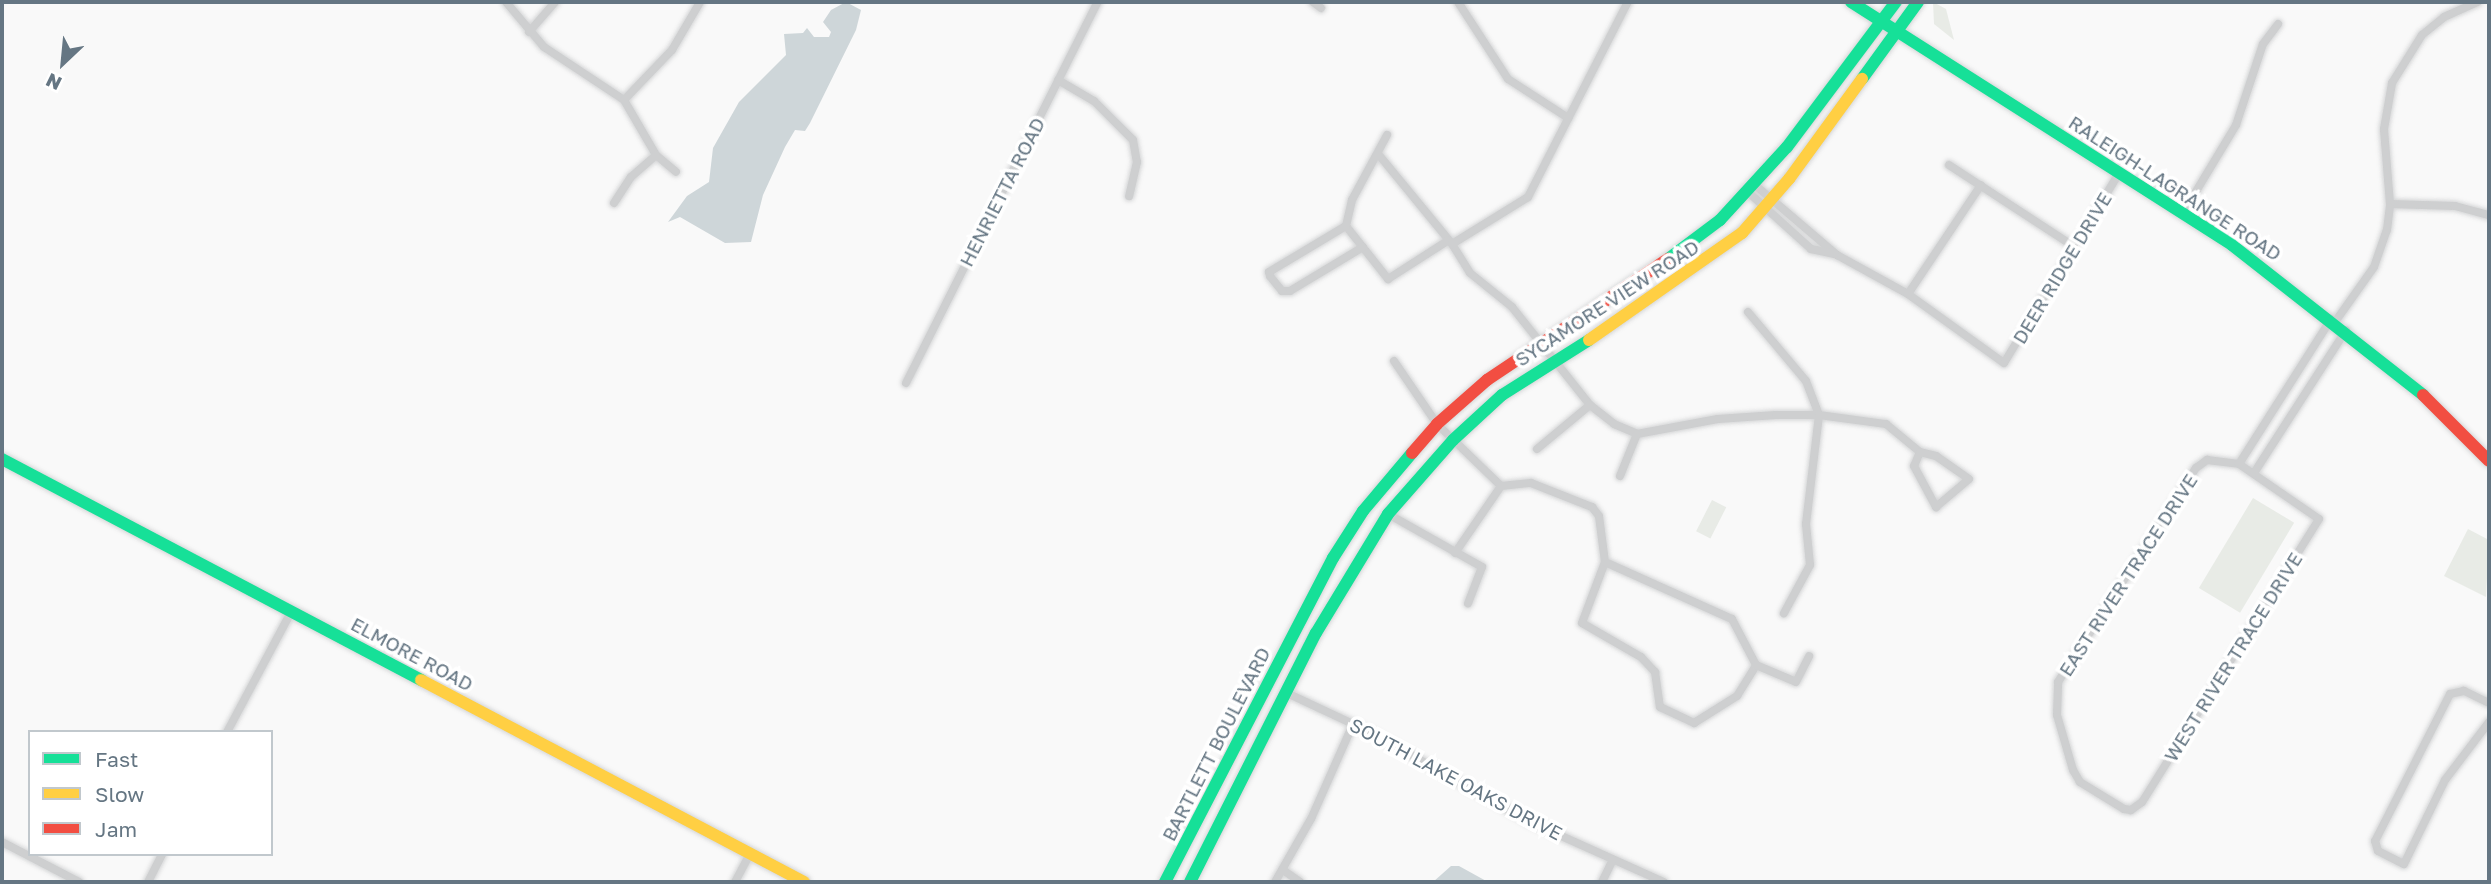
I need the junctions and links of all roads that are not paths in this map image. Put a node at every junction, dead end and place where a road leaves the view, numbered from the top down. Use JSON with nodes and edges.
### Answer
{"nodes":[{"id":1,"x":506,"y":2,"type":"edge"},
{"id":2,"x":555,"y":2,"type":"edge"},
{"id":3,"x":701,"y":2,"type":"edge"},
{"id":4,"x":1098,"y":2,"type":"edge"},
{"id":5,"x":1313,"y":2,"type":"edge"},
{"id":6,"x":1458,"y":2,"type":"edge"},
{"id":7,"x":1628,"y":2,"type":"edge"},
{"id":8,"x":1851,"y":2,"type":"edge"},
{"id":9,"x":1896,"y":2,"type":"edge"},
{"id":10,"x":1918,"y":2,"type":"edge"},
{"id":11,"x":2478,"y":2,"type":"edge"},
{"id":12,"x":1321,"y":8,"type":"dead end"},
{"id":13,"x":1882,"y":22,"type":"junction"},
{"id":14,"x":2278,"y":24,"type":"dead end"},
{"id":15,"x":529,"y":32,"type":"junction"},
{"id":16,"x":1898,"y":33,"type":"junction"},
{"id":17,"x":1059,"y":80,"type":"junction"},
{"id":18,"x":1831,"y":91,"type":"junction"},
{"id":19,"x":624,"y":100,"type":"junction"},
{"id":20,"x":1846,"y":102,"type":"junction"},
{"id":21,"x":1568,"y":118,"type":"junction"},
{"id":22,"x":1387,"y":135,"type":"dead end"},
{"id":23,"x":1787,"y":147,"type":"junction"},
{"id":24,"x":656,"y":155,"type":"junction"},
{"id":25,"x":1379,"y":155,"type":"junction"},
{"id":26,"x":1804,"y":159,"type":"junction"},
{"id":27,"x":1949,"y":165,"type":"dead end"},
{"id":28,"x":676,"y":172,"type":"dead end"},
{"id":29,"x":2119,"y":173,"type":"junction"},
{"id":30,"x":1981,"y":185,"type":"junction"},
{"id":31,"x":1752,"y":188,"type":"junction"},
{"id":32,"x":1129,"y":196,"type":"dead end"},
{"id":33,"x":614,"y":203,"type":"dead end"},
{"id":34,"x":1767,"y":203,"type":"junction"},
{"id":35,"x":2390,"y":204,"type":"junction"},
{"id":36,"x":2183,"y":213,"type":"junction"},
{"id":37,"x":2489,"y":215,"type":"edge"},
{"id":38,"x":1346,"y":226,"type":"junction"},
{"id":39,"x":1450,"y":242,"type":"junction"},
{"id":40,"x":1363,"y":247,"type":"junction"},
{"id":41,"x":2075,"y":247,"type":"junction"},
{"id":42,"x":1837,"y":255,"type":"junction"},
{"id":43,"x":1908,"y":294,"type":"junction"},
{"id":44,"x":1748,"y":312,"type":"dead end"},
{"id":45,"x":2333,"y":321,"type":"junction"},
{"id":46,"x":2346,"y":330,"type":"junction"},
{"id":47,"x":1541,"y":344,"type":"junction"},
{"id":48,"x":1552,"y":358,"type":"junction"},
{"id":49,"x":1394,"y":361,"type":"dead end"},
{"id":50,"x":906,"y":383,"type":"dead end"},
{"id":51,"x":2283,"y":395,"type":"junction"},
{"id":52,"x":2297,"y":404,"type":"junction"},
{"id":53,"x":1590,"y":405,"type":"junction"},
{"id":54,"x":1819,"y":415,"type":"junction"},
{"id":55,"x":1445,"y":433,"type":"junction"},
{"id":56,"x":1637,"y":434,"type":"junction"},
{"id":57,"x":1537,"y":449,"type":"dead end"},
{"id":58,"x":1920,"y":452,"type":"junction"},
{"id":59,"x":2,"y":459,"type":"edge"},
{"id":60,"x":2489,"y":461,"type":"edge"},
{"id":61,"x":2239,"y":464,"type":"junction"},
{"id":62,"x":2254,"y":473,"type":"junction"},
{"id":63,"x":1620,"y":476,"type":"dead end"},
{"id":64,"x":1501,"y":486,"type":"junction"},
{"id":65,"x":1388,"y":514,"type":"junction"},
{"id":66,"x":1455,"y":553,"type":"junction"},
{"id":67,"x":1333,"y":558,"type":"junction"},
{"id":68,"x":1605,"y":562,"type":"junction"},
{"id":69,"x":1353,"y":568,"type":"junction"},
{"id":70,"x":1468,"y":603,"type":"dead end"},
{"id":71,"x":291,"y":612,"type":"junction"},
{"id":72,"x":1784,"y":613,"type":"dead end"},
{"id":73,"x":1301,"y":623,"type":"joint"},
{"id":74,"x":1316,"y":633,"type":"joint"},
{"id":75,"x":1809,"y":656,"type":"dead end"},
{"id":76,"x":1756,"y":665,"type":"junction"},
{"id":77,"x":1287,"y":692,"type":"junction"},
{"id":78,"x":2489,"y":703,"type":"edge"},
{"id":79,"x":2489,"y":722,"type":"edge"},
{"id":80,"x":1353,"y":724,"type":"junction"},
{"id":81,"x":228,"y":730,"type":"edge"},
{"id":82,"x":2080,"y":782,"type":"joint"},
{"id":83,"x":1195,"y":827,"type":"junction"},
{"id":84,"x":1213,"y":836,"type":"junction"},
{"id":85,"x":2,"y":842,"type":"edge"},
{"id":86,"x":750,"y":854,"type":"junction"},
{"id":87,"x":28,"y":856,"type":"edge"},
{"id":88,"x":29,"y":856,"type":"edge"},
{"id":89,"x":161,"y":856,"type":"edge"},
{"id":90,"x":1613,"y":859,"type":"junction"},
{"id":91,"x":1283,"y":870,"type":"junction"},
{"id":92,"x":79,"y":882,"type":"edge"},
{"id":93,"x":148,"y":882,"type":"edge"},
{"id":94,"x":735,"y":882,"type":"edge"},
{"id":95,"x":804,"y":882,"type":"edge"},
{"id":96,"x":1165,"y":882,"type":"edge"},
{"id":97,"x":1190,"y":882,"type":"edge"},
{"id":98,"x":1275,"y":882,"type":"edge"},
{"id":99,"x":1300,"y":882,"type":"edge"},
{"id":100,"x":1602,"y":882,"type":"edge"},
{"id":101,"x":1664,"y":882,"type":"edge"}],
"edges":[{"from":1,"to":15,"type":"street"},
{"from":2,"to":15,"type":"street"},
{"from":3,"to":19,"type":"street"},
{"from":4,"to":17,"type":"street","name":"HENRIETTA ROAD"},
{"from":5,"to":12,"type":"street"},
{"from":6,"to":21,"type":"street"},
{"from":7,"to":21,"type":"street"},
{"from":8,"to":13,"type":"main road","name":"RALEIGH-LAGRANGE ROAD"},
{"from":9,"to":13,"type":"main road","name":"SYCAMORE VIEW ROAD"},
{"from":10,"to":16,"type":"main road","name":"SYCAMORE VIEW ROAD"},
{"from":11,"to":35,"type":"street"},
{"from":13,"to":16,"type":"main road","name":"RALEIGH-LAGRANGE ROAD"},
{"from":13,"to":18,"type":"main road","name":"SYCAMORE VIEW ROAD"},
{"from":14,"to":36,"type":"street"},
{"from":15,"to":19,"type":"street"},
{"from":16,"to":20,"type":"main road","name":"SYCAMORE VIEW ROAD"},
{"from":16,"to":29,"type":"main road","name":"RALEIGH-LAGRANGE ROAD"},
{"from":17,"to":32,"type":"street"},
{"from":17,"to":50,"type":"street","name":"HENRIETTA ROAD"},
{"from":18,"to":20,"type":"main road"},
{"from":18,"to":23,"type":"main road","name":"SYCAMORE VIEW ROAD"},
{"from":19,"to":24,"type":"street"},
{"from":20,"to":26,"type":"main road","name":"SYCAMORE VIEW ROAD"},
{"from":21,"to":39,"type":"street"},
{"from":22,"to":25,"type":"street"},
{"from":23,"to":26,"type":"main road"},
{"from":23,"to":31,"type":"main road","name":"SYCAMORE VIEW ROAD"},
{"from":24,"to":28,"type":"street"},
{"from":24,"to":33,"type":"street"},
{"from":25,"to":38,"type":"street"},
{"from":25,"to":39,"type":"street"},
{"from":26,"to":34,"type":"main road","name":"SYCAMORE VIEW ROAD"},
{"from":27,"to":30,"type":"street"},
{"from":29,"to":36,"type":"main road","name":"RALEIGH-LAGRANGE ROAD"},
{"from":29,"to":41,"type":"street","name":"DEER RIDGE DRIVE"},
{"from":30,"to":41,"type":"street"},
{"from":30,"to":43,"type":"street"},
{"from":31,"to":34,"type":"street"},
{"from":31,"to":47,"type":"main road","name":"SYCAMORE VIEW ROAD"},
{"from":34,"to":42,"type":"street"},
{"from":34,"to":42,"type":"street"},
{"from":34,"to":48,"type":"main road","name":"SYCAMORE VIEW ROAD"},
{"from":35,"to":37,"type":"street"},
{"from":35,"to":45,"type":"street"},
{"from":36,"to":45,"type":"main road","name":"RALEIGH-LAGRANGE ROAD"},
{"from":38,"to":40,"type":"street"},
{"from":38,"to":40,"type":"street"},
{"from":39,"to":40,"type":"street"},
{"from":39,"to":47,"type":"street"},
{"from":41,"to":43,"type":"street","name":"DEER RIDGE DRIVE"},
{"from":42,"to":43,"type":"street"},
{"from":44,"to":54,"type":"street"},
{"from":45,"to":46,"type":"main road","name":"RALEIGH-LAGRANGE ROAD"},
{"from":45,"to":51,"type":"street"},
{"from":46,"to":52,"type":"street"},
{"from":46,"to":60,"type":"main road","name":"RALEIGH-LAGRANGE ROAD"},
{"from":47,"to":48,"type":"street"},
{"from":47,"to":55,"type":"main road","name":"SYCAMORE VIEW ROAD"},
{"from":48,"to":53,"type":"street"},
{"from":48,"to":55,"type":"main road","name":"SYCAMORE VIEW ROAD"},
{"from":49,"to":55,"type":"street"},
{"from":51,"to":52,"type":"street"},
{"from":51,"to":61,"type":"street"},
{"from":52,"to":62,"type":"street"},
{"from":53,"to":56,"type":"street"},
{"from":53,"to":57,"type":"street"},
{"from":54,"to":56,"type":"street"},
{"from":54,"to":58,"type":"street"},
{"from":54,"to":72,"type":"street"},
{"from":55,"to":64,"type":"street"},
{"from":55,"to":65,"type":"main road","name":"SYCAMORE VIEW ROAD"},
{"from":55,"to":67,"type":"main road","name":"SYCAMORE VIEW ROAD"},
{"from":56,"to":63,"type":"street"},
{"from":58,"to":58,"type":"street"},
{"from":59,"to":71,"type":"main road","name":"ELMORE ROAD"},
{"from":61,"to":62,"type":"street","name":"EAST RIVER TRACE DRIVE"},
{"from":61,"to":82,"type":"street","name":"EAST RIVER TRACE DRIVE"},
{"from":62,"to":82,"type":"street","name":"WEST RIVER TRACE DRIVE"},
{"from":64,"to":66,"type":"street"},
{"from":64,"to":68,"type":"street"},
{"from":65,"to":66,"type":"street"},
{"from":65,"to":69,"type":"main road","name":"SYCAMORE VIEW ROAD"},
{"from":66,"to":70,"type":"street"},
{"from":67,"to":69,"type":"main road"},
{"from":67,"to":73,"type":"main road","name":"SYCAMORE VIEW ROAD"},
{"from":68,"to":76,"type":"street"},
{"from":68,"to":76,"type":"street"},
{"from":69,"to":74,"type":"main road","name":"SYCAMORE VIEW ROAD"},
{"from":71,"to":81,"type":"street"},
{"from":71,"to":86,"type":"main road","name":"ELMORE ROAD"},
{"from":73,"to":83,"type":"main road","name":"BARTLETT BOULEVARD"},
{"from":74,"to":77,"type":"main road","name":"BARTLETT BOULEVARD"},
{"from":75,"to":76,"type":"street"},
{"from":77,"to":80,"type":"street","name":"SOUTH LAKE OAKS DRIVE"},
{"from":77,"to":84,"type":"main road","name":"BARTLETT BOULEVARD"},
{"from":78,"to":79,"type":"street"},
{"from":80,"to":90,"type":"street","name":"SOUTH LAKE OAKS DRIVE"},
{"from":80,"to":91,"type":"street"},
{"from":83,"to":84,"type":"main road"},
{"from":83,"to":96,"type":"main road","name":"BARTLETT BOULEVARD"},
{"from":84,"to":97,"type":"main road","name":"BARTLETT BOULEVARD"},
{"from":85,"to":87,"type":"street"},
{"from":86,"to":94,"type":"street"},
{"from":86,"to":95,"type":"main road","name":"ELMORE ROAD"},
{"from":88,"to":92,"type":"street"},
{"from":89,"to":93,"type":"street"},
{"from":90,"to":100,"type":"street"},
{"from":90,"to":101,"type":"street","name":"SOUTH LAKE OAKS DRIVE"},
{"from":91,"to":98,"type":"street"},
{"from":91,"to":99,"type":"street"}]}
